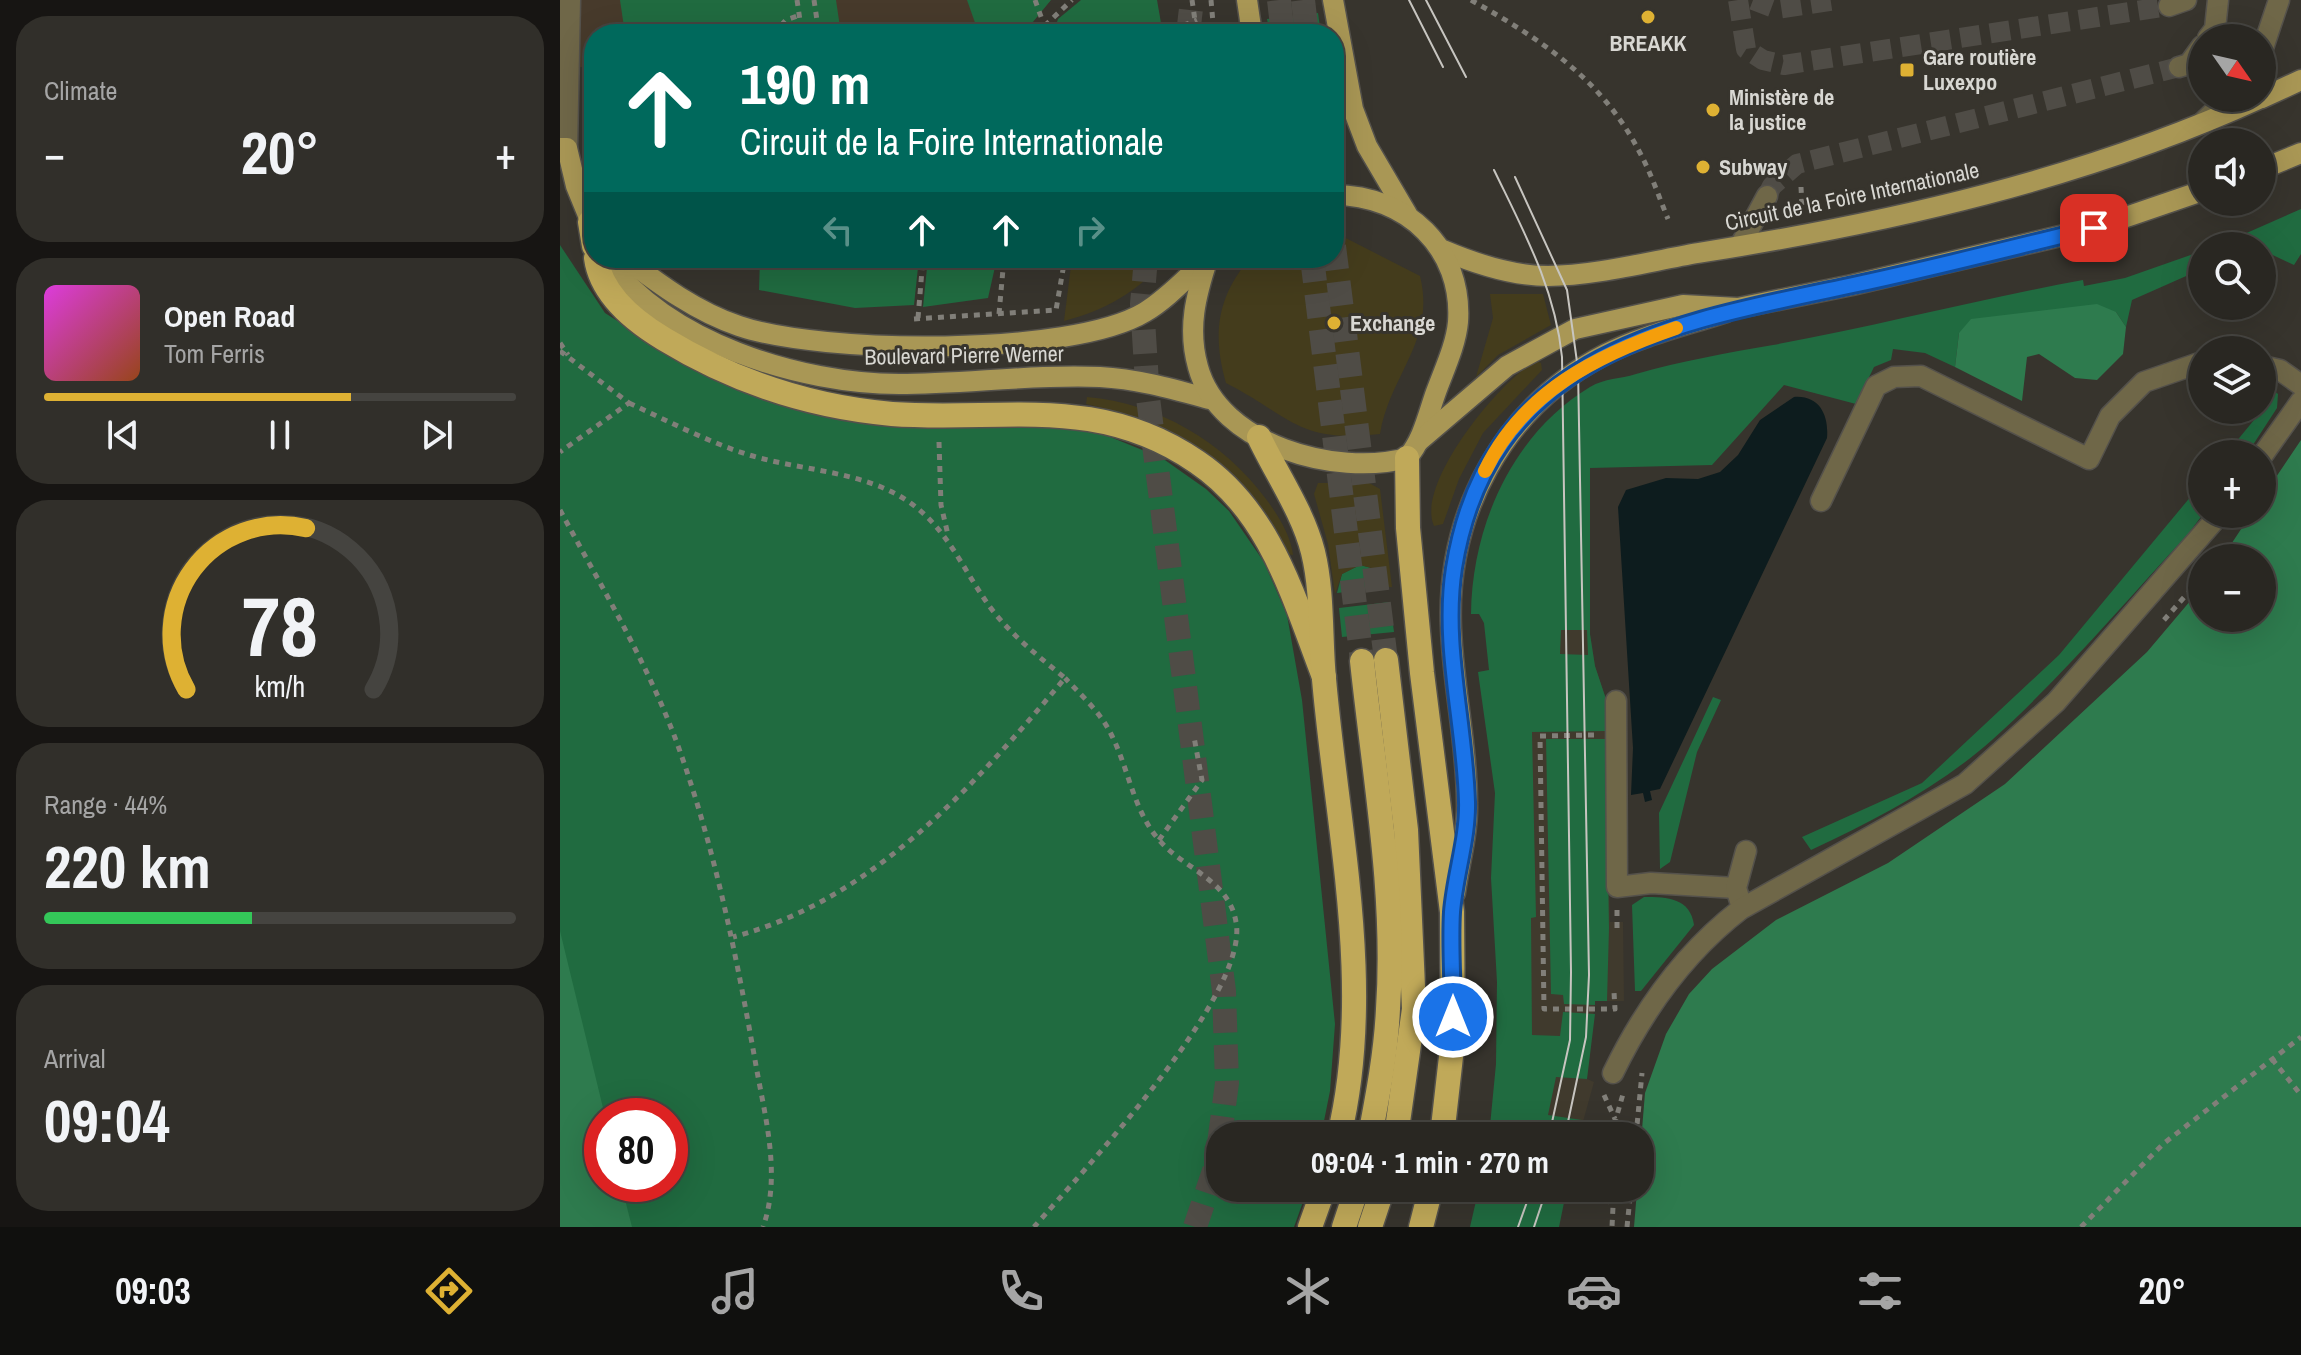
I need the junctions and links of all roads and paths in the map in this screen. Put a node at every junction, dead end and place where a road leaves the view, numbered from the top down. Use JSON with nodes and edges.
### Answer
{"nodes":[{"id":1,"x":570,"y":0,"type":"edge"},
{"id":2,"x":797,"y":0,"type":"edge"},
{"id":3,"x":814,"y":0,"type":"edge"},
{"id":4,"x":1035,"y":0,"type":"edge"},
{"id":5,"x":1072,"y":0,"type":"edge"},
{"id":6,"x":1192,"y":0,"type":"edge"},
{"id":7,"x":1211,"y":0,"type":"edge"},
{"id":8,"x":1247,"y":0,"type":"edge"},
{"id":9,"x":1333,"y":0,"type":"edge"},
{"id":10,"x":1471,"y":0,"type":"edge"},
{"id":11,"x":2218,"y":0,"type":"edge"},
{"id":12,"x":2279,"y":0,"type":"edge"},
{"id":13,"x":800,"y":15,"type":"junction"},
{"id":14,"x":1197,"y":20,"type":"junction"},
{"id":15,"x":782,"y":24,"type":"edge"},
{"id":16,"x":801,"y":24,"type":"edge"},
{"id":17,"x":818,"y":24,"type":"edge"},
{"id":18,"x":1044,"y":24,"type":"edge"},
{"id":19,"x":1045,"y":24,"type":"edge"},
{"id":20,"x":1187,"y":24,"type":"edge"},
{"id":21,"x":1197,"y":24,"type":"edge"},
{"id":22,"x":1213,"y":24,"type":"edge"},
{"id":23,"x":1251,"y":24,"type":"edge"},
{"id":24,"x":1337,"y":24,"type":"edge"},
{"id":25,"x":2216,"y":24,"type":"edge"},
{"id":26,"x":2271,"y":24,"type":"edge"},
{"id":27,"x":1344,"y":60,"type":"edge"},
{"id":28,"x":2188,"y":64,"type":"edge"},
{"id":29,"x":2179,"y":67,"type":"tunnel mouth"},
{"id":30,"x":2301,"y":80,"type":"edge"},
{"id":31,"x":2276,"y":92,"type":"edge"},
{"id":32,"x":2214,"y":112,"type":"edge"},
{"id":33,"x":2230,"y":112,"type":"edge"},
{"id":34,"x":2199,"y":126,"type":"junction"},
{"id":35,"x":564,"y":148,"type":"edge"},
{"id":36,"x":2301,"y":153,"type":"edge"},
{"id":37,"x":2276,"y":163,"type":"edge"},
{"id":38,"x":1801,"y":187,"type":"dead end"},
{"id":39,"x":1767,"y":196,"type":"tunnel mouth"},
{"id":40,"x":2188,"y":196,"type":"edge"},
{"id":41,"x":1344,"y":197,"type":"edge"},
{"id":42,"x":584,"y":207,"type":"edge"},
{"id":43,"x":1802,"y":207,"type":"dead end"},
{"id":44,"x":1407,"y":214,"type":"junction"},
{"id":45,"x":1668,"y":219,"type":"dead end"},
{"id":46,"x":1740,"y":246,"type":"junction"},
{"id":47,"x":1443,"y":250,"type":"junction"},
{"id":48,"x":601,"y":268,"type":"edge"},
{"id":49,"x":614,"y":268,"type":"edge"},
{"id":50,"x":639,"y":268,"type":"edge"},
{"id":51,"x":922,"y":268,"type":"edge"},
{"id":52,"x":1003,"y":268,"type":"edge"},
{"id":53,"x":1063,"y":268,"type":"edge"},
{"id":54,"x":1197,"y":268,"type":"edge"},
{"id":55,"x":1205,"y":268,"type":"edge"},
{"id":56,"x":1738,"y":308,"type":"junction"},
{"id":57,"x":999,"y":314,"type":"junction"},
{"id":58,"x":918,"y":318,"type":"junction"},
{"id":59,"x":905,"y":319,"type":"dead end"},
{"id":60,"x":560,"y":343,"type":"edge"},
{"id":61,"x":560,"y":351,"type":"edge"},
{"id":62,"x":571,"y":359,"type":"junction"},
{"id":63,"x":2188,"y":367,"type":"edge"},
{"id":64,"x":2276,"y":369,"type":"edge"},
{"id":65,"x":2301,"y":385,"type":"edge"},
{"id":66,"x":1213,"y":400,"type":"junction"},
{"id":67,"x":2301,"y":401,"type":"edge"},
{"id":68,"x":629,"y":403,"type":"junction"},
{"id":69,"x":939,"y":437,"type":"dead end"},
{"id":70,"x":1259,"y":437,"type":"junction"},
{"id":71,"x":2273,"y":440,"type":"edge"},
{"id":72,"x":1413,"y":449,"type":"junction"},
{"id":73,"x":560,"y":452,"type":"edge"},
{"id":74,"x":1821,"y":501,"type":"dead end"},
{"id":75,"x":560,"y":510,"type":"edge"},
{"id":76,"x":2208,"y":528,"type":"edge"},
{"id":77,"x":949,"y":538,"type":"junction"},
{"id":78,"x":1324,"y":677,"type":"junction"},
{"id":79,"x":1065,"y":678,"type":"junction"},
{"id":80,"x":1616,"y":701,"type":"dead end"},
{"id":81,"x":1616,"y":735,"type":"junction"},
{"id":82,"x":1194,"y":737,"type":"dead end"},
{"id":83,"x":1159,"y":840,"type":"junction"},
{"id":84,"x":1746,"y":851,"type":"dead end"},
{"id":85,"x":1739,"y":898,"type":"junction"},
{"id":86,"x":1452,"y":912,"type":"junction"},
{"id":87,"x":733,"y":937,"type":"junction"},
{"id":88,"x":1614,"y":992,"type":"dead end"},
{"id":89,"x":2301,"y":1037,"type":"edge"},
{"id":90,"x":2272,"y":1059,"type":"junction"},
{"id":91,"x":1642,"y":1069,"type":"dead end"},
{"id":92,"x":1613,"y":1073,"type":"dead end"},
{"id":93,"x":2301,"y":1095,"type":"edge"},
{"id":94,"x":1341,"y":1122,"type":"edge"},
{"id":95,"x":1373,"y":1122,"type":"edge"},
{"id":96,"x":1398,"y":1122,"type":"edge"},
{"id":97,"x":1444,"y":1122,"type":"edge"},
{"id":98,"x":1637,"y":1122,"type":"edge"},
{"id":99,"x":1319,"y":1202,"type":"edge"},
{"id":100,"x":1352,"y":1202,"type":"edge"},
{"id":101,"x":1378,"y":1202,"type":"edge"},
{"id":102,"x":1427,"y":1202,"type":"edge"},
{"id":103,"x":1610,"y":1202,"type":"edge"},
{"id":104,"x":1630,"y":1202,"type":"edge"},
{"id":105,"x":1421,"y":1224,"type":"edge"},
{"id":106,"x":763,"y":1227,"type":"edge"},
{"id":107,"x":1034,"y":1227,"type":"edge"},
{"id":108,"x":1310,"y":1227,"type":"edge"},
{"id":109,"x":1344,"y":1227,"type":"edge"},
{"id":110,"x":1370,"y":1227,"type":"edge"},
{"id":111,"x":1612,"y":1227,"type":"edge"},
{"id":112,"x":1627,"y":1227,"type":"edge"},
{"id":113,"x":2081,"y":1227,"type":"edge"}],
"edges":[{"from":1,"to":35,"type":"street"},
{"from":2,"to":13,"type":"path"},
{"from":3,"to":17,"type":"path"},
{"from":4,"to":18,"type":"path"},
{"from":5,"to":19,"type":"path"},
{"from":6,"to":14,"type":"path"},
{"from":7,"to":22,"type":"path"},
{"from":8,"to":23,"type":"main road"},
{"from":9,"to":24,"type":"main road"},
{"from":10,"to":45,"type":"path"},
{"from":11,"to":25,"type":"street"},
{"from":12,"to":26,"type":"street"},
{"from":13,"to":15,"type":"path"},
{"from":13,"to":16,"type":"path"},
{"from":14,"to":20,"type":"path"},
{"from":14,"to":21,"type":"path"},
{"from":27,"to":44,"type":"main road"},
{"from":28,"to":29,"type":"street"},
{"from":30,"to":31,"type":"main road","name":"Circuit de la Foire Internationale"},
{"from":32,"to":34,"type":"street"},
{"from":33,"to":34,"type":"main road","name":"Circuit de la Foire Internationale"},
{"from":34,"to":46,"type":"main road","name":"Circuit de la Foire Internationale"},
{"from":35,"to":42,"type":"main road"},
{"from":36,"to":37,"type":"main road"},
{"from":38,"to":43,"type":"path"},
{"from":39,"to":46,"type":"street"},
{"from":40,"to":56,"type":"main road"},
{"from":41,"to":44,"type":"main road"},
{"from":44,"to":47,"type":"main road"},
{"from":46,"to":47,"type":"main road","name":"Circuit de la Foire Internationale"},
{"from":47,"to":72,"type":"main road"},
{"from":48,"to":78,"type":"highway"},
{"from":49,"to":66,"type":"main road","name":"Boulevard Pierre Werner"},
{"from":50,"to":54,"type":"main road","name":"Boulevard Pierre Werner"},
{"from":51,"to":58,"type":"path"},
{"from":52,"to":57,"type":"path"},
{"from":53,"to":57,"type":"path"},
{"from":55,"to":66,"type":"main road"},
{"from":56,"to":72,"type":"main road"},
{"from":56,"to":86,"type":"main road"},
{"from":57,"to":58,"type":"path"},
{"from":58,"to":59,"type":"path"},
{"from":60,"to":62,"type":"path"},
{"from":61,"to":62,"type":"path"},
{"from":62,"to":68,"type":"path"},
{"from":63,"to":74,"type":"street"},
{"from":64,"to":65,"type":"street"},
{"from":66,"to":70,"type":"main road"},
{"from":67,"to":71,"type":"street"},
{"from":68,"to":73,"type":"path"},
{"from":68,"to":77,"type":"path"},
{"from":69,"to":77,"type":"path"},
{"from":70,"to":72,"type":"main road"},
{"from":70,"to":78,"type":"highway"},
{"from":72,"to":86,"type":"highway"},
{"from":75,"to":87,"type":"path"},
{"from":76,"to":85,"type":"street"},
{"from":77,"to":79,"type":"path"},
{"from":78,"to":94,"type":"highway"},
{"from":79,"to":83,"type":"path"},
{"from":79,"to":87,"type":"path"},
{"from":80,"to":81,"type":"street"},
{"from":81,"to":85,"type":"street"},
{"from":81,"to":88,"type":"path"},
{"from":82,"to":83,"type":"path"},
{"from":83,"to":107,"type":"path"},
{"from":84,"to":85,"type":"street"},
{"from":85,"to":92,"type":"street"},
{"from":86,"to":97,"type":"highway"},
{"from":87,"to":106,"type":"path"},
{"from":89,"to":90,"type":"path"},
{"from":90,"to":93,"type":"path"},
{"from":90,"to":113,"type":"path"},
{"from":91,"to":98,"type":"path"},
{"from":95,"to":96,"type":"highway"},
{"from":99,"to":108,"type":"highway"},
{"from":100,"to":109,"type":"highway"},
{"from":101,"to":110,"type":"highway"},
{"from":102,"to":105,"type":"highway"},
{"from":103,"to":111,"type":"path"},
{"from":104,"to":112,"type":"path"}]}
